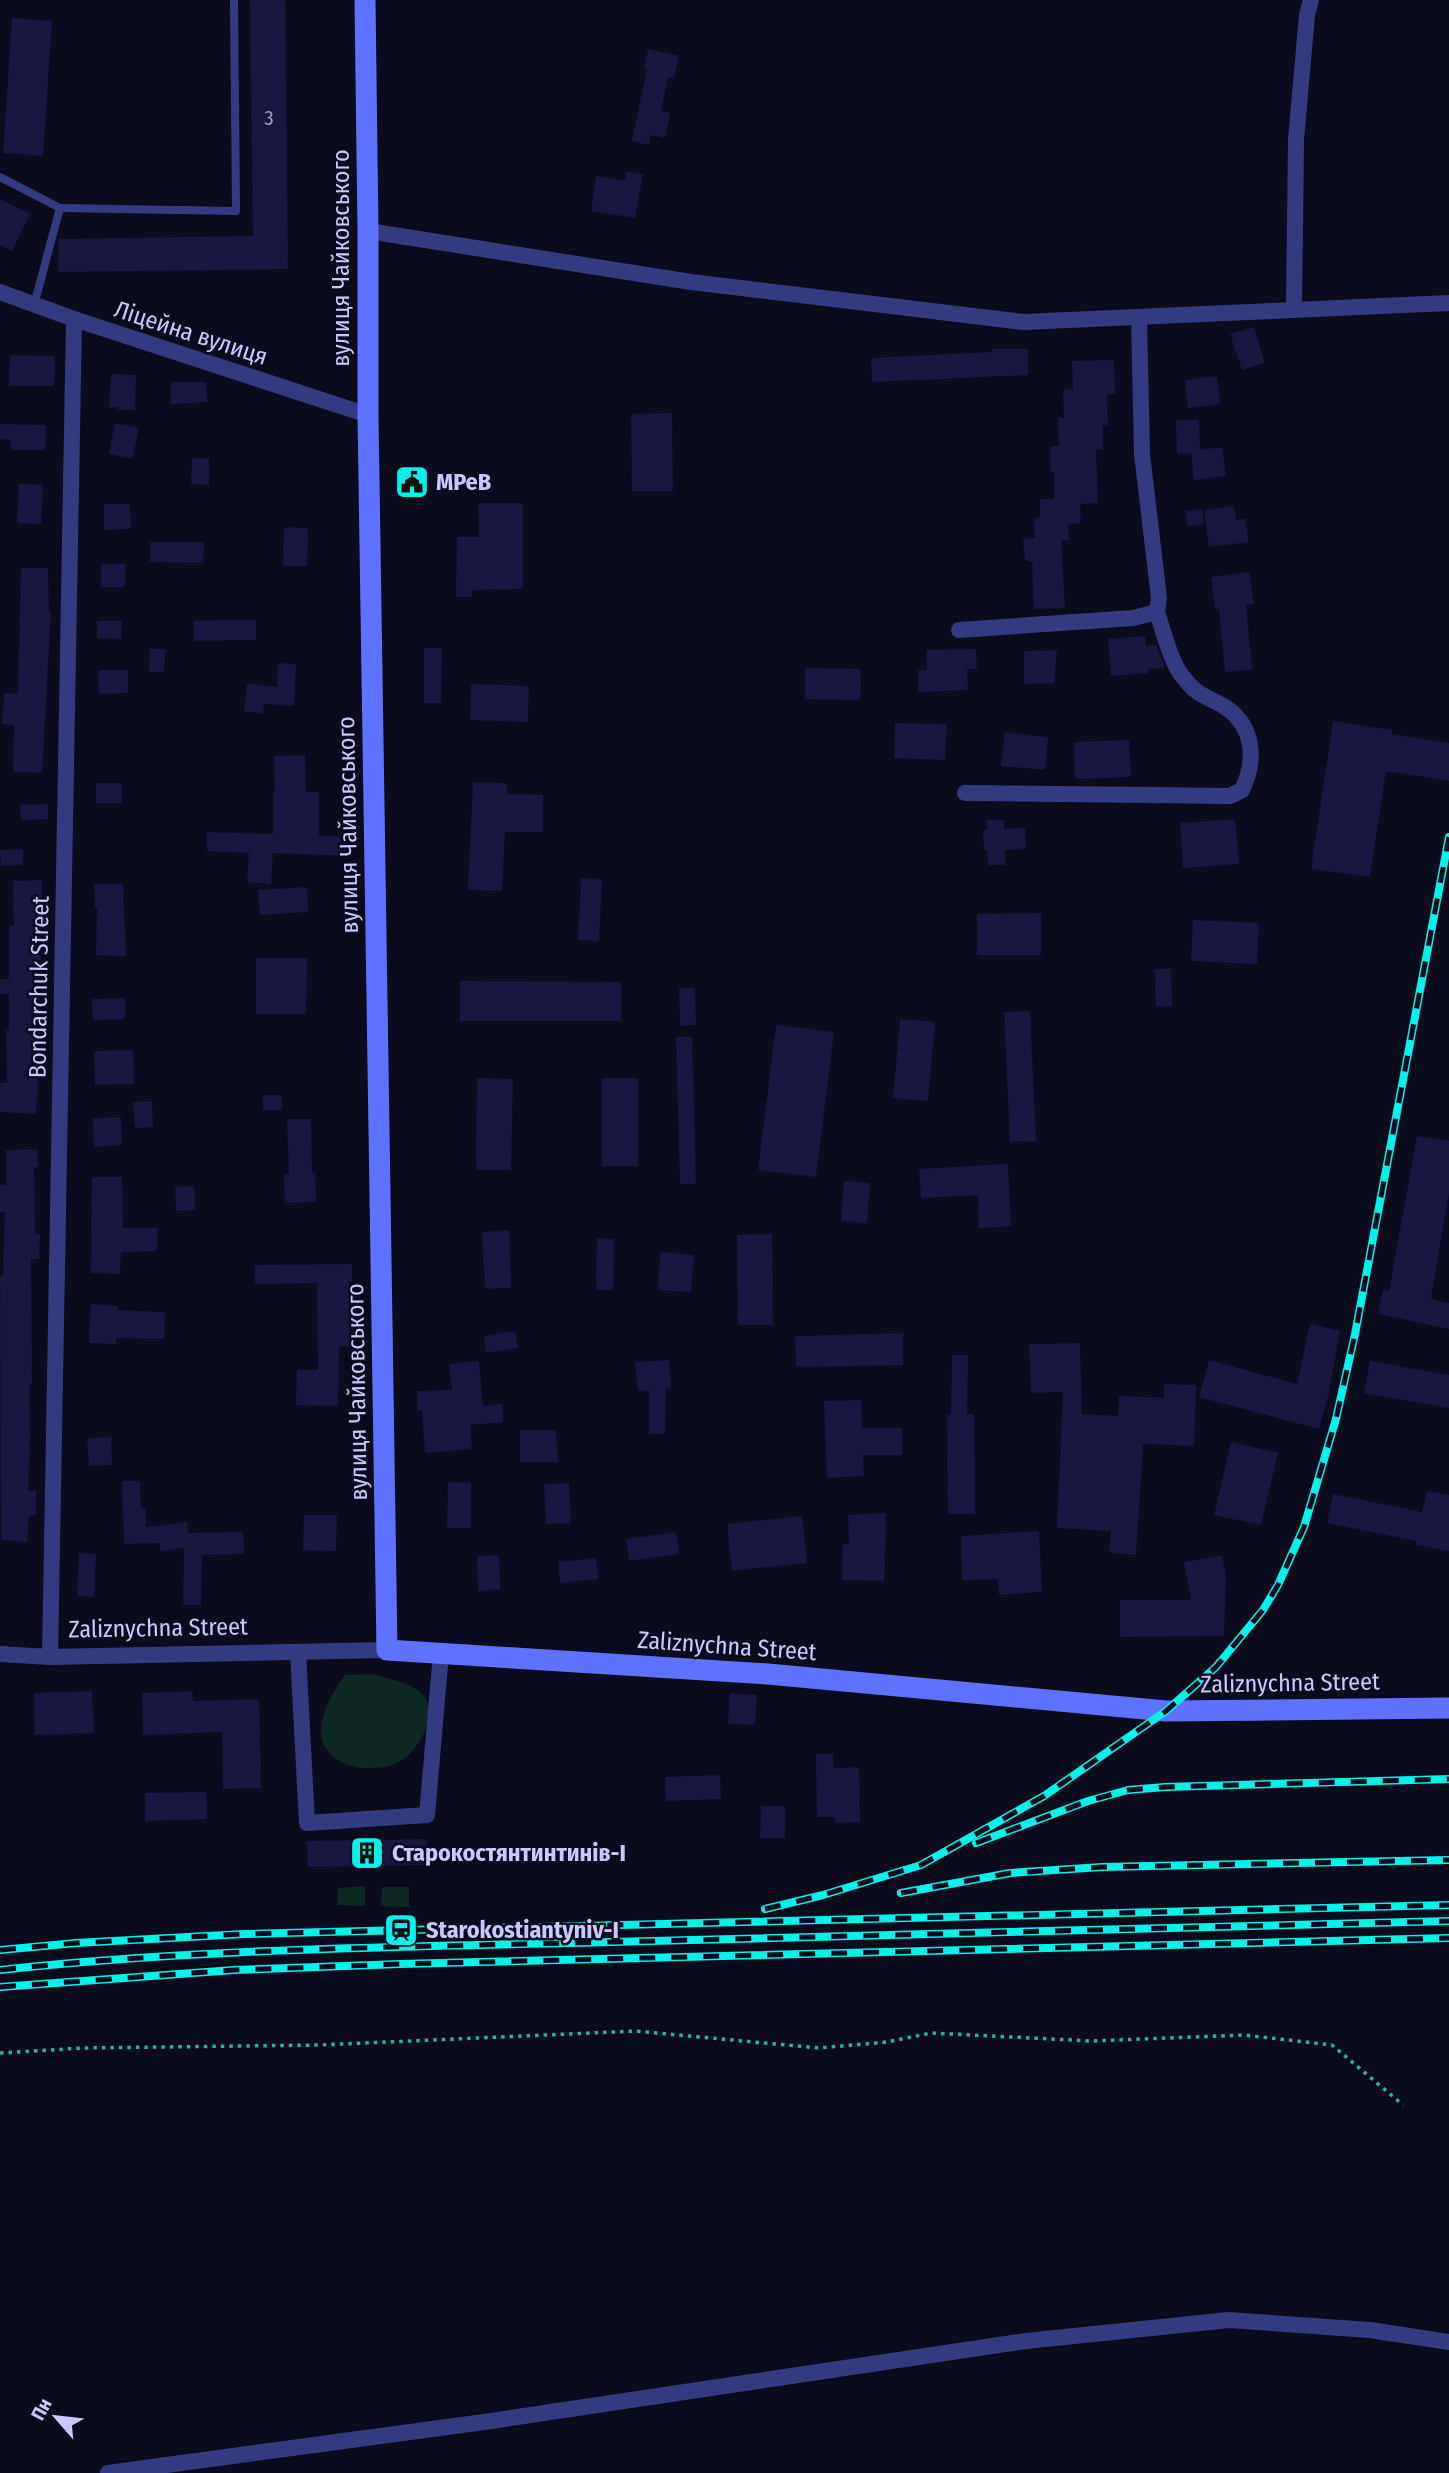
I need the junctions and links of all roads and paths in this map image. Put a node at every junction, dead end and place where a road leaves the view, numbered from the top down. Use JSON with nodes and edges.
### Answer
{"nodes":[{"id":1,"x":234,"y":0,"type":"edge"},
{"id":2,"x":365,"y":0,"type":"edge"},
{"id":3,"x":1311,"y":0,"type":"edge"},
{"id":4,"x":0,"y":177,"type":"edge"},
{"id":5,"x":60,"y":208,"type":"junction"},
{"id":6,"x":368,"y":231,"type":"junction"},
{"id":7,"x":0,"y":292,"type":"edge"},
{"id":8,"x":1449,"y":303,"type":"edge"},
{"id":9,"x":34,"y":305,"type":"junction"},
{"id":10,"x":1294,"y":310,"type":"junction"},
{"id":11,"x":1139,"y":317,"type":"junction"},
{"id":12,"x":74,"y":319,"type":"junction"},
{"id":13,"x":368,"y":415,"type":"junction"},
{"id":14,"x":1157,"y":612,"type":"junction"},
{"id":15,"x":959,"y":630,"type":"dead end"},
{"id":16,"x":965,"y":793,"type":"dead end"},
{"id":17,"x":387,"y":1650,"type":"junction"},
{"id":18,"x":298,"y":1652,"type":"junction"},
{"id":19,"x":441,"y":1653,"type":"junction"},
{"id":20,"x":0,"y":1654,"type":"edge"},
{"id":21,"x":50,"y":1657,"type":"junction"},
{"id":22,"x":1449,"y":1707,"type":"edge"},
{"id":23,"x":0,"y":2053,"type":"edge"},
{"id":24,"x":1403,"y":2105,"type":"dead end"},
{"id":25,"x":1449,"y":2342,"type":"edge"},
{"id":26,"x":108,"y":2473,"type":"edge"}],
"edges":[{"from":1,"to":5,"type":"lane"},
{"from":2,"to":6,"type":"street","name":"вулиця Чайковського"},
{"from":3,"to":10,"type":"street"},
{"from":4,"to":5,"type":"lane"},
{"from":5,"to":9,"type":"lane"},
{"from":6,"to":11,"type":"street"},
{"from":6,"to":13,"type":"street","name":"вулиця Чайковського"},
{"from":7,"to":9,"type":"street","name":"Ліцейна вулиця"},
{"from":8,"to":10,"type":"street"},
{"from":9,"to":12,"type":"street","name":"Ліцейна вулиця"},
{"from":10,"to":11,"type":"street"},
{"from":11,"to":14,"type":"street"},
{"from":12,"to":13,"type":"street","name":"Ліцейна вулиця"},
{"from":12,"to":21,"type":"street","name":"Bondarchuk Street"},
{"from":13,"to":17,"type":"street","name":"вулиця Чайковського"},
{"from":14,"to":15,"type":"street"},
{"from":14,"to":16,"type":"street"},
{"from":17,"to":18,"type":"street","name":"Zaliznychna Street"},
{"from":17,"to":19,"type":"street","name":"Zaliznychna Street"},
{"from":18,"to":19,"type":"street"},
{"from":18,"to":21,"type":"street","name":"Zaliznychna Street"},
{"from":19,"to":22,"type":"street","name":"Zaliznychna Street"},
{"from":20,"to":21,"type":"street","name":"Zaliznychna Street"},
{"from":23,"to":24,"type":"path"},
{"from":25,"to":26,"type":"street"}]}
